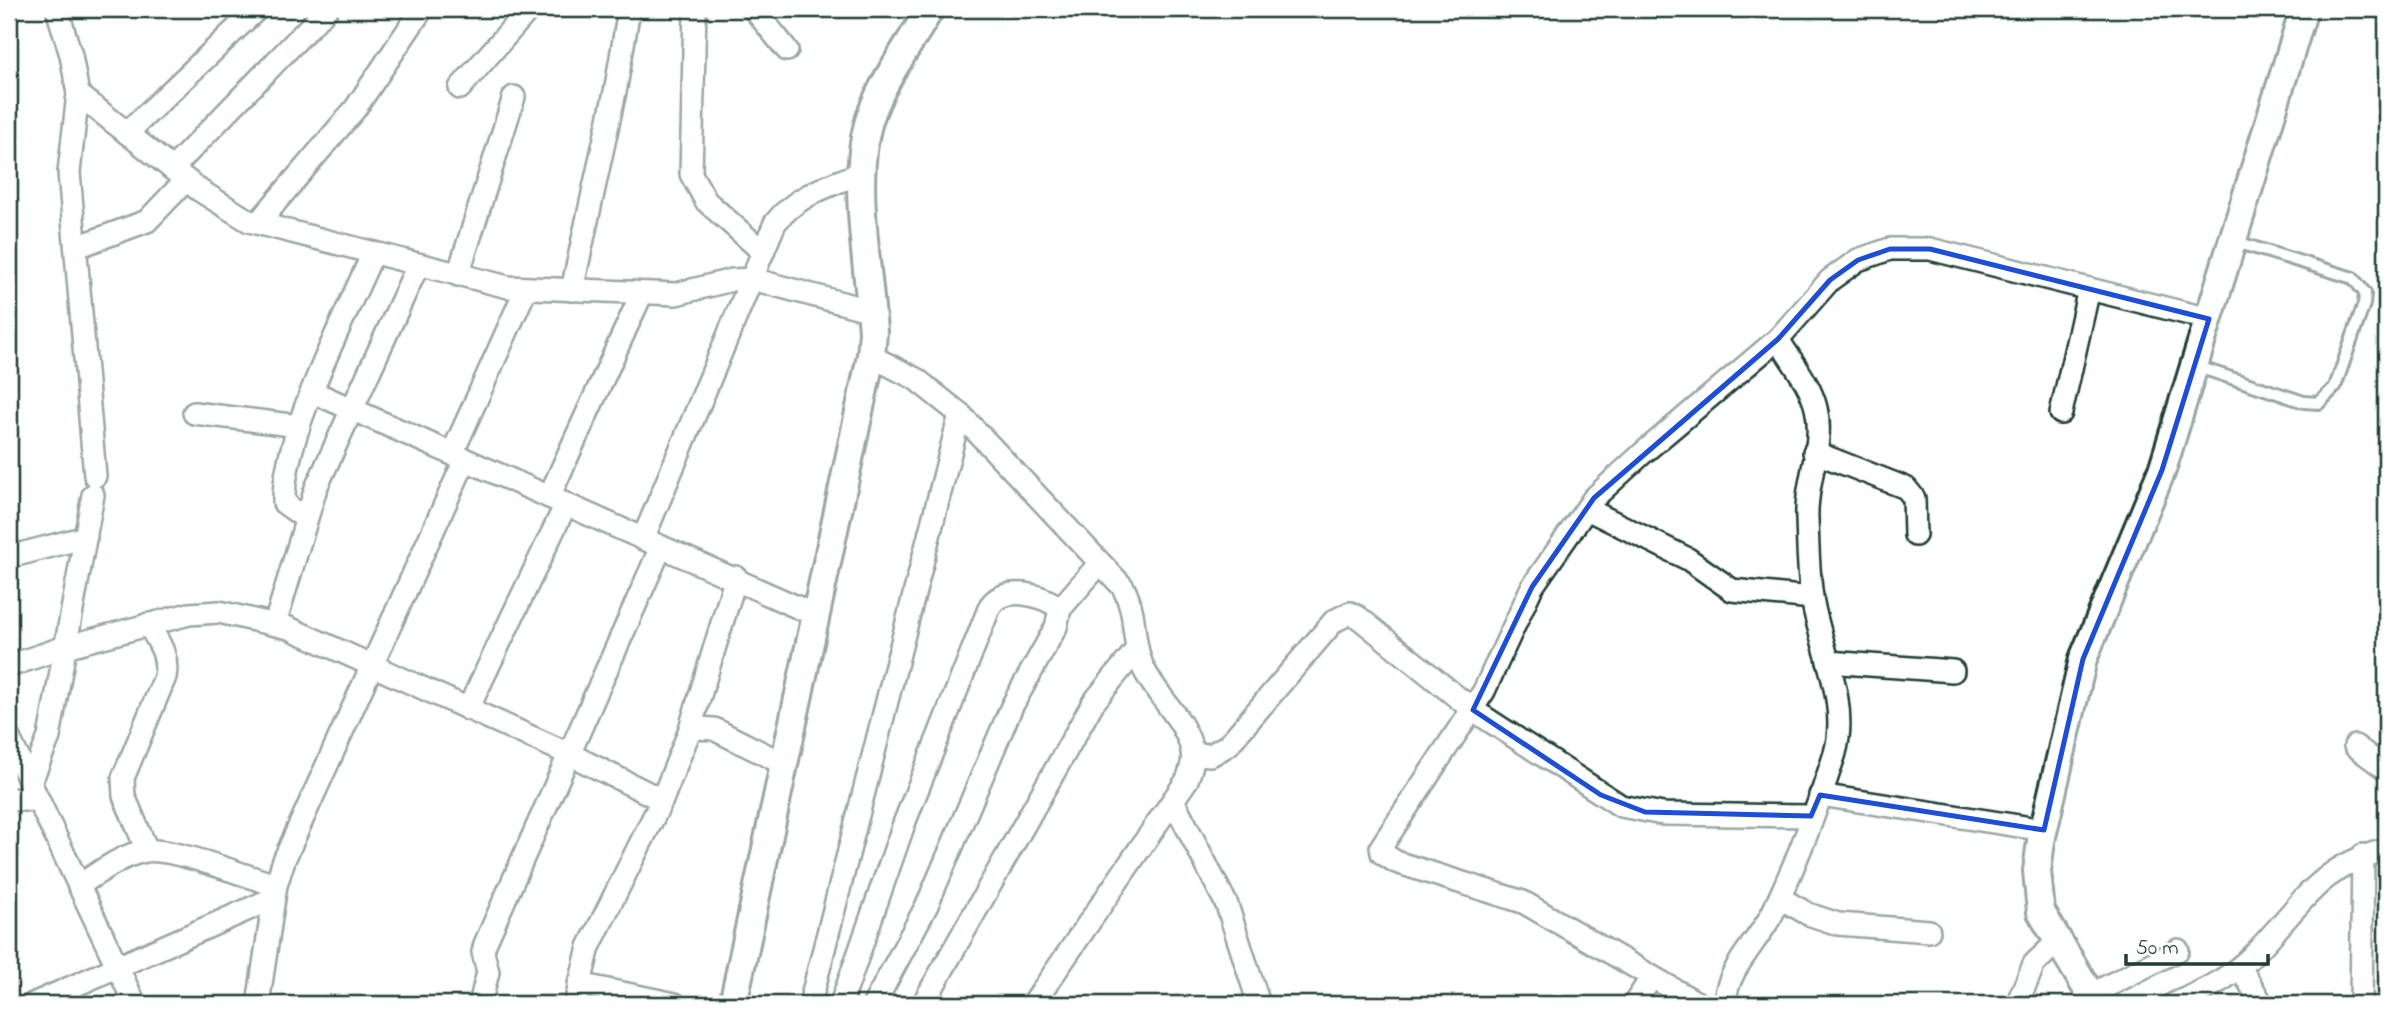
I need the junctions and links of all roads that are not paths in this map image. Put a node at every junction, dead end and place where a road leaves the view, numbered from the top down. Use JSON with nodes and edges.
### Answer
{"nodes":[{"id":1,"x":57,"y":9,"type":"edge"},
{"id":2,"x":257,"y":9,"type":"edge"},
{"id":3,"x":327,"y":9,"type":"edge"},
{"id":4,"x":422,"y":9,"type":"edge"},
{"id":5,"x":529,"y":9,"type":"edge"},
{"id":6,"x":629,"y":9,"type":"edge"},
{"id":7,"x":695,"y":9,"type":"edge"},
{"id":8,"x":754,"y":9,"type":"edge"},
{"id":9,"x":2304,"y":9,"type":"edge"},
{"id":10,"x":926,"y":11,"type":"edge"},
{"id":11,"x":787,"y":50,"type":"dead end"},
{"id":12,"x":460,"y":88,"type":"dead end"},
{"id":13,"x":78,"y":94,"type":"junction"},
{"id":14,"x":514,"y":97,"type":"dead end"},
{"id":15,"x":127,"y":133,"type":"junction"},
{"id":16,"x":861,"y":173,"type":"junction"},
{"id":17,"x":179,"y":174,"type":"junction"},
{"id":18,"x":258,"y":223,"type":"junction"},
{"id":19,"x":2233,"y":240,"type":"junction"},
{"id":20,"x":77,"y":247,"type":"junction"},
{"id":21,"x":763,"y":252,"type":"junction"},
{"id":22,"x":373,"y":253,"type":"junction"},
{"id":23,"x":418,"y":265,"type":"junction"},
{"id":24,"x":458,"y":275,"type":"junction"},
{"id":25,"x":752,"y":279,"type":"junction"},
{"id":26,"x":526,"y":289,"type":"junction"},
{"id":27,"x":2089,"y":289,"type":"junction"},
{"id":28,"x":572,"y":290,"type":"junction"},
{"id":29,"x":642,"y":293,"type":"junction"},
{"id":30,"x":872,"y":311,"type":"junction"},
{"id":31,"x":2209,"y":319,"type":"junction"},
{"id":32,"x":1778,"y":339,"type":"junction"},
{"id":33,"x":871,"y":356,"type":"junction"},
{"id":34,"x":2194,"y":365,"type":"junction"},
{"id":35,"x":313,"y":392,"type":"junction"},
{"id":36,"x":352,"y":409,"type":"junction"},
{"id":37,"x":194,"y":413,"type":"dead end"},
{"id":38,"x":2061,"y":413,"type":"dead end"},
{"id":39,"x":960,"y":414,"type":"junction"},
{"id":40,"x":299,"y":426,"type":"junction"},
{"id":41,"x":1814,"y":452,"type":"junction"},
{"id":42,"x":458,"y":457,"type":"junction"},
{"id":43,"x":558,"y":501,"type":"junction"},
{"id":44,"x":1587,"y":509,"type":"junction"},
{"id":45,"x":305,"y":518,"type":"junction"},
{"id":46,"x":1916,"y":535,"type":"dead end"},
{"id":47,"x":86,"y":537,"type":"junction"},
{"id":48,"x":652,"y":543,"type":"junction"},
{"id":49,"x":9,"y":557,"type":"edge"},
{"id":50,"x":1100,"y":563,"type":"junction"},
{"id":51,"x":736,"y":578,"type":"junction"},
{"id":52,"x":1812,"y":598,"type":"junction"},
{"id":53,"x":1060,"y":609,"type":"junction"},
{"id":54,"x":815,"y":615,"type":"junction"},
{"id":55,"x":148,"y":624,"type":"junction"},
{"id":56,"x":275,"y":624,"type":"junction"},
{"id":57,"x":65,"y":647,"type":"junction"},
{"id":58,"x":1137,"y":649,"type":"junction"},
{"id":59,"x":1828,"y":662,"type":"junction"},
{"id":60,"x":370,"y":664,"type":"junction"},
{"id":61,"x":9,"y":666,"type":"edge"},
{"id":62,"x":1953,"y":671,"type":"dead end"},
{"id":63,"x":468,"y":709,"type":"junction"},
{"id":64,"x":1473,"y":710,"type":"junction"},
{"id":65,"x":688,"y":735,"type":"junction"},
{"id":66,"x":9,"y":737,"type":"edge"},
{"id":67,"x":2355,"y":746,"type":"dead end"},
{"id":68,"x":569,"y":754,"type":"junction"},
{"id":69,"x":1193,"y":754,"type":"junction"},
{"id":70,"x":784,"y":764,"type":"junction"},
{"id":71,"x":2386,"y":769,"type":"edge"},
{"id":72,"x":34,"y":792,"type":"junction"},
{"id":73,"x":1820,"y":795,"type":"junction"},
{"id":74,"x":9,"y":799,"type":"edge"},
{"id":75,"x":662,"y":800,"type":"junction"},
{"id":76,"x":1173,"y":800,"type":"junction"},
{"id":77,"x":1811,"y":816,"type":"junction"},
{"id":78,"x":2044,"y":830,"type":"junction"},
{"id":79,"x":147,"y":850,"type":"junction"},
{"id":80,"x":2386,"y":850,"type":"edge"},
{"id":81,"x":2363,"y":855,"type":"junction"},
{"id":82,"x":79,"y":885,"type":"junction"},
{"id":83,"x":275,"y":892,"type":"junction"},
{"id":84,"x":1780,"y":898,"type":"junction"},
{"id":85,"x":1929,"y":931,"type":"dead end"},
{"id":86,"x":2057,"y":942,"type":"junction"},
{"id":87,"x":2178,"y":950,"type":"dead end"},
{"id":88,"x":2240,"y":967,"type":"junction"},
{"id":89,"x":118,"y":969,"type":"junction"},
{"id":90,"x":1652,"y":977,"type":"junction"},
{"id":91,"x":577,"y":994,"type":"edge"},
{"id":92,"x":2093,"y":1000,"type":"edge"},
{"id":93,"x":33,"y":1004,"type":"edge"},
{"id":94,"x":135,"y":1004,"type":"edge"},
{"id":95,"x":258,"y":1004,"type":"edge"},
{"id":96,"x":481,"y":1004,"type":"edge"},
{"id":97,"x":675,"y":1004,"type":"edge"},
{"id":98,"x":733,"y":1004,"type":"edge"},
{"id":99,"x":810,"y":1004,"type":"edge"},
{"id":100,"x":841,"y":1004,"type":"edge"},
{"id":101,"x":874,"y":1004,"type":"edge"},
{"id":102,"x":923,"y":1004,"type":"edge"},
{"id":103,"x":1033,"y":1004,"type":"edge"},
{"id":104,"x":1259,"y":1004,"type":"edge"},
{"id":105,"x":1634,"y":1004,"type":"edge"},
{"id":106,"x":1699,"y":1004,"type":"edge"},
{"id":107,"x":1725,"y":1004,"type":"edge"},
{"id":108,"x":2017,"y":1004,"type":"edge"},
{"id":109,"x":2175,"y":1004,"type":"edge"},
{"id":110,"x":2262,"y":1004,"type":"edge"},
{"id":111,"x":2361,"y":1004,"type":"edge"}],
"edges":[{"from":1,"to":13,"type":"street"},
{"from":2,"to":15,"type":"street"},
{"from":3,"to":17,"type":"street"},
{"from":4,"to":18,"type":"street"},
{"from":5,"to":12,"type":"street"},
{"from":6,"to":28,"type":"street"},
{"from":7,"to":21,"type":"street"},
{"from":8,"to":11,"type":"street"},
{"from":9,"to":19,"type":"street"},
{"from":10,"to":16,"type":"street"},
{"from":13,"to":15,"type":"street"},
{"from":13,"to":20,"type":"street"},
{"from":14,"to":24,"type":"street"},
{"from":15,"to":17,"type":"street"},
{"from":16,"to":21,"type":"street"},
{"from":16,"to":30,"type":"street"},
{"from":17,"to":18,"type":"street"},
{"from":17,"to":20,"type":"street"},
{"from":18,"to":22,"type":"street"},
{"from":19,"to":31,"type":"street"},
{"from":19,"to":34,"type":"lane"},
{"from":20,"to":47,"type":"street"},
{"from":21,"to":25,"type":"street"},
{"from":22,"to":23,"type":"street"},
{"from":22,"to":35,"type":"street"},
{"from":23,"to":24,"type":"street"},
{"from":23,"to":36,"type":"street"},
{"from":24,"to":26,"type":"street"},
{"from":25,"to":29,"type":"street"},
{"from":25,"to":30,"type":"street"},
{"from":25,"to":48,"type":"street"},
{"from":26,"to":28,"type":"street"},
{"from":26,"to":42,"type":"street"},
{"from":27,"to":31,"type":"street"},
{"from":27,"to":32,"type":"street"},
{"from":27,"to":38,"type":"street"},
{"from":28,"to":29,"type":"street"},
{"from":29,"to":43,"type":"street"},
{"from":30,"to":33,"type":"street"},
{"from":31,"to":34,"type":"street"},
{"from":32,"to":41,"type":"street"},
{"from":32,"to":44,"type":"street"},
{"from":33,"to":39,"type":"street"},
{"from":33,"to":54,"type":"street"},
{"from":34,"to":78,"type":"street"},
{"from":35,"to":36,"type":"street"},
{"from":35,"to":40,"type":"street"},
{"from":36,"to":42,"type":"street"},
{"from":36,"to":45,"type":"street"},
{"from":37,"to":40,"type":"street"},
{"from":39,"to":50,"type":"street"},
{"from":39,"to":99,"type":"street"},
{"from":40,"to":45,"type":"street"},
{"from":41,"to":46,"type":"street"},
{"from":41,"to":52,"type":"street"},
{"from":42,"to":43,"type":"street"},
{"from":42,"to":60,"type":"street"},
{"from":43,"to":48,"type":"street"},
{"from":43,"to":63,"type":"street"},
{"from":44,"to":52,"type":"street"},
{"from":44,"to":64,"type":"street"},
{"from":45,"to":56,"type":"street"},
{"from":47,"to":49,"type":"street"},
{"from":47,"to":57,"type":"street"},
{"from":48,"to":51,"type":"street"},
{"from":48,"to":68,"type":"street"},
{"from":50,"to":53,"type":"street"},
{"from":50,"to":58,"type":"street"},
{"from":51,"to":54,"type":"street"},
{"from":51,"to":65,"type":"street"},
{"from":52,"to":59,"type":"street"},
{"from":53,"to":100,"type":"street"},
{"from":53,"to":101,"type":"street"},
{"from":54,"to":70,"type":"street"},
{"from":55,"to":56,"type":"street"},
{"from":55,"to":57,"type":"street"},
{"from":55,"to":79,"type":"street"},
{"from":56,"to":60,"type":"street"},
{"from":57,"to":61,"type":"street"},
{"from":57,"to":72,"type":"street"},
{"from":58,"to":69,"type":"street"},
{"from":58,"to":102,"type":"street"},
{"from":59,"to":62,"type":"street"},
{"from":59,"to":73,"type":"street"},
{"from":60,"to":63,"type":"street"},
{"from":60,"to":83,"type":"street"},
{"from":63,"to":68,"type":"street"},
{"from":64,"to":69,"type":"street"},
{"from":64,"to":77,"type":"street"},
{"from":64,"to":90,"type":"street"},
{"from":65,"to":70,"type":"street"},
{"from":65,"to":75,"type":"street"},
{"from":66,"to":72,"type":"street"},
{"from":67,"to":71,"type":"street"},
{"from":68,"to":75,"type":"street"},
{"from":68,"to":96,"type":"street"},
{"from":69,"to":76,"type":"street"},
{"from":70,"to":98,"type":"street"},
{"from":72,"to":74,"type":"street"},
{"from":72,"to":82,"type":"street"},
{"from":73,"to":77,"type":"street"},
{"from":73,"to":78,"type":"street"},
{"from":75,"to":91,"type":"street"},
{"from":76,"to":103,"type":"street"},
{"from":76,"to":104,"type":"street"},
{"from":77,"to":84,"type":"street"},
{"from":78,"to":86,"type":"street"},
{"from":79,"to":82,"type":"street"},
{"from":79,"to":83,"type":"street"},
{"from":80,"to":81,"type":"street"},
{"from":81,"to":88,"type":"street"},
{"from":81,"to":111,"type":"street"},
{"from":82,"to":89,"type":"street"},
{"from":83,"to":89,"type":"street"},
{"from":83,"to":95,"type":"street"},
{"from":84,"to":85,"type":"street"},
{"from":84,"to":107,"type":"street"},
{"from":86,"to":92,"type":"street"},
{"from":86,"to":108,"type":"street"},
{"from":87,"to":92,"type":"street"},
{"from":88,"to":109,"type":"street"},
{"from":88,"to":110,"type":"street"},
{"from":89,"to":93,"type":"street"},
{"from":89,"to":94,"type":"street"},
{"from":90,"to":105,"type":"street"},
{"from":90,"to":106,"type":"street"},
{"from":91,"to":97,"type":"street"}]}
